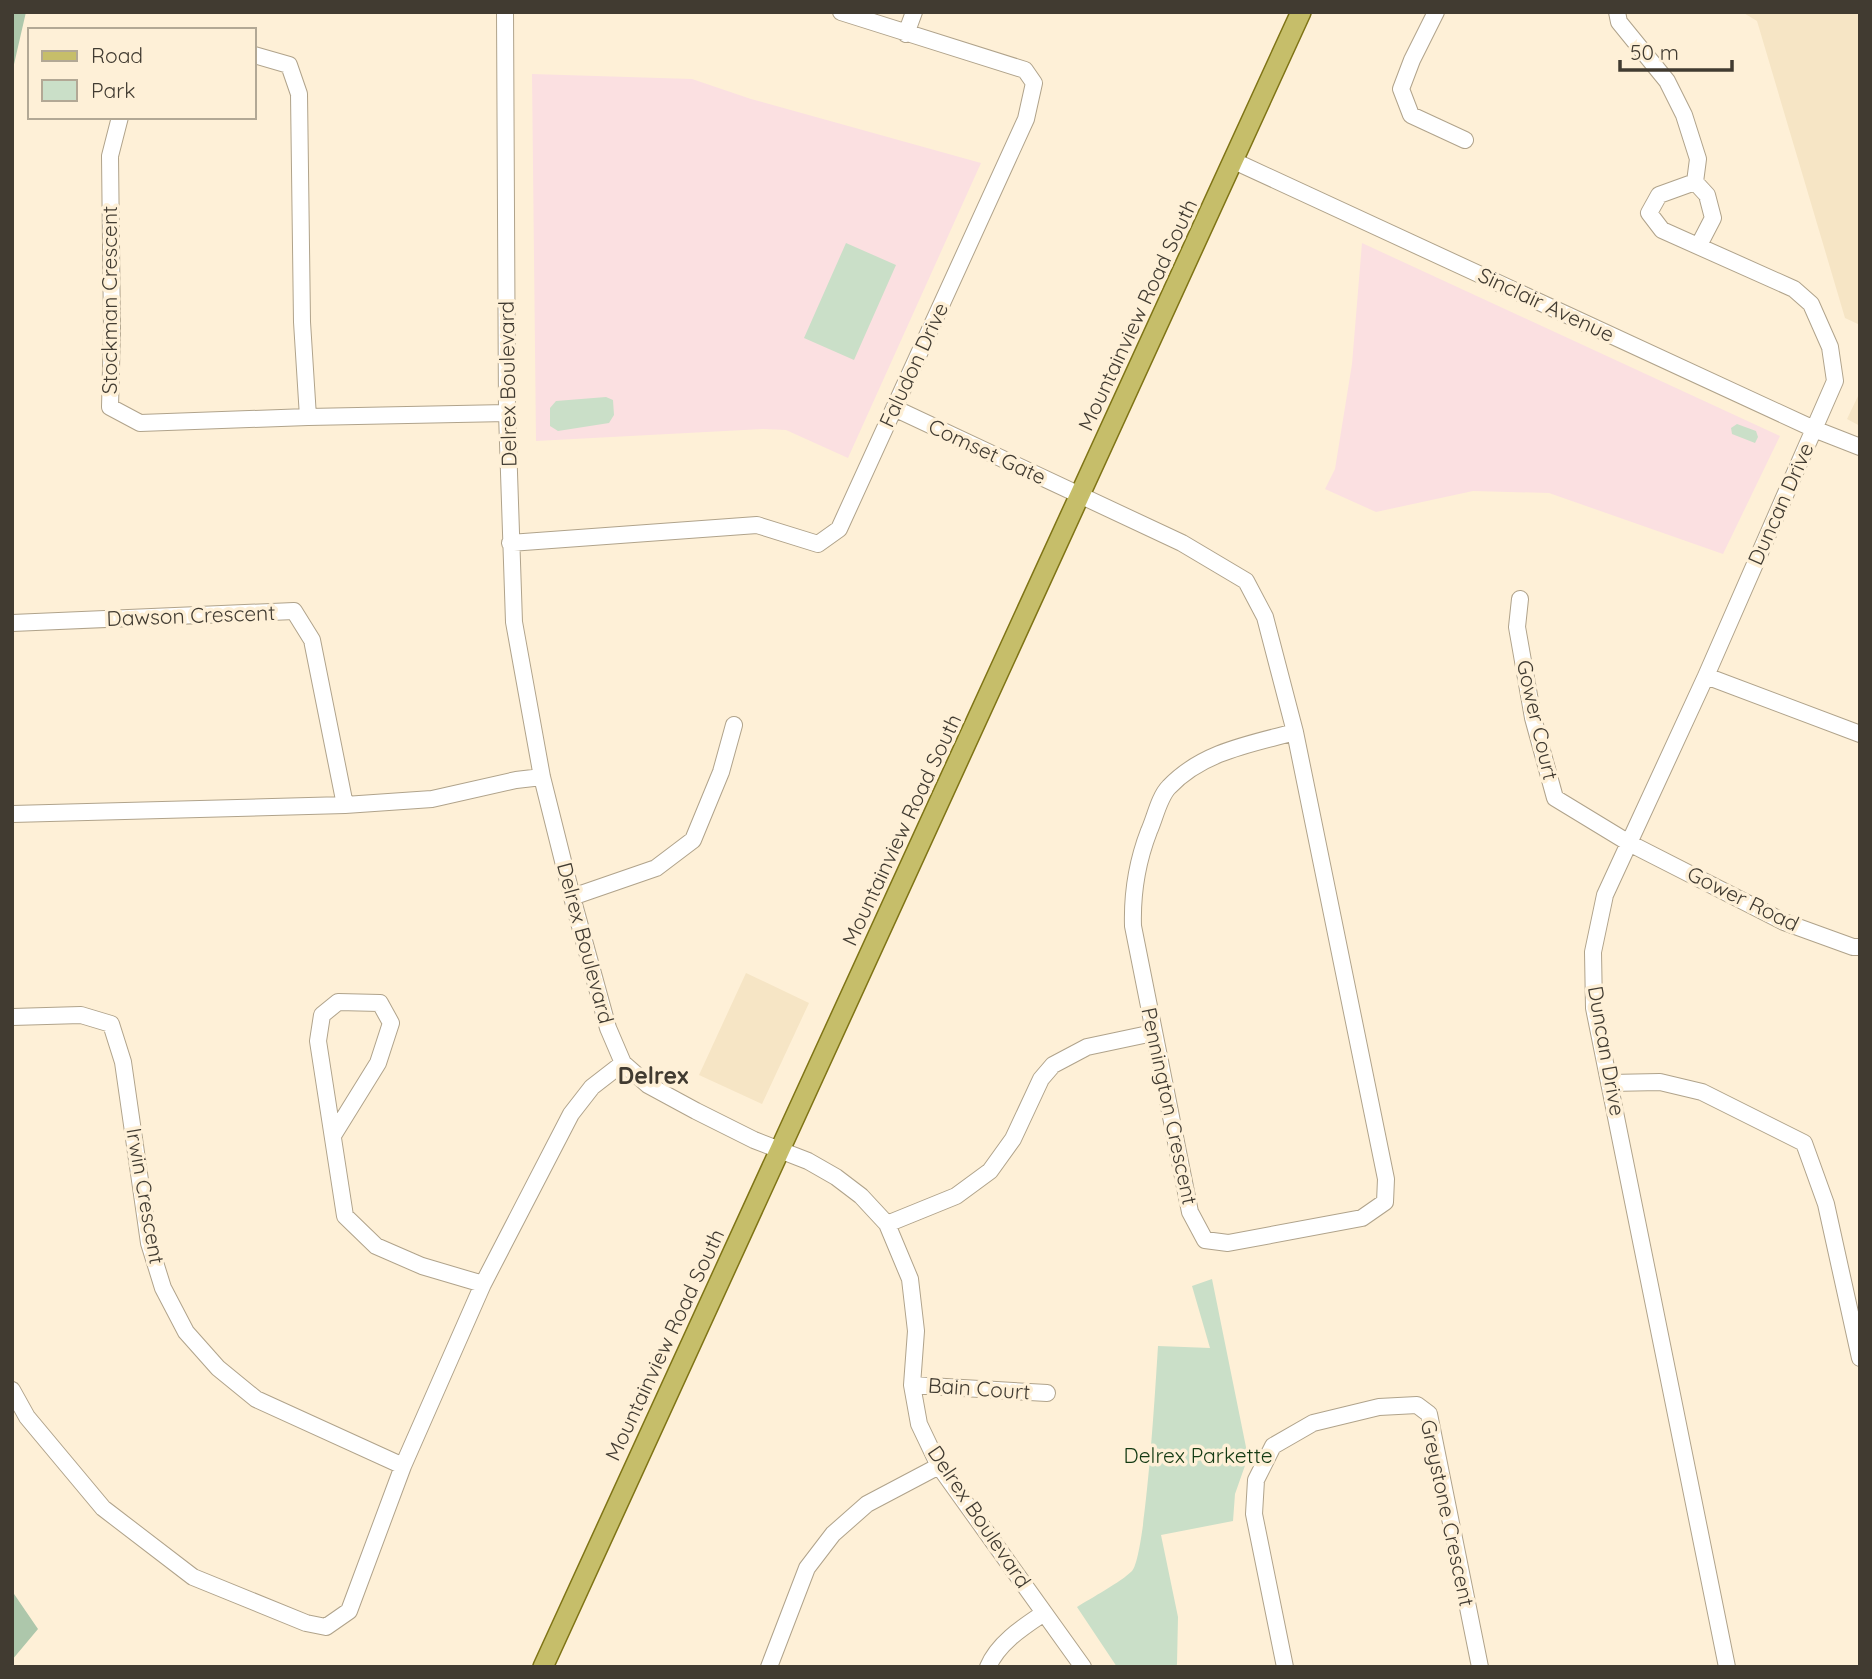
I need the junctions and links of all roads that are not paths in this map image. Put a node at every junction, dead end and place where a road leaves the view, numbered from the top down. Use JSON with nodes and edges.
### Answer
{"nodes":[{"id":1,"x":505,"y":12,"type":"edge"},
{"id":2,"x":841,"y":12,"type":"edge"},
{"id":3,"x":914,"y":12,"type":"edge"},
{"id":4,"x":1301,"y":12,"type":"edge"},
{"id":5,"x":1436,"y":12,"type":"edge"},
{"id":6,"x":1617,"y":12,"type":"edge"},
{"id":7,"x":906,"y":34,"type":"junction"},
{"id":8,"x":256,"y":56,"type":"edge"},
{"id":9,"x":119,"y":119,"type":"edge"},
{"id":10,"x":1465,"y":139,"type":"dead end"},
{"id":11,"x":1234,"y":161,"type":"junction"},
{"id":12,"x":1695,"y":182,"type":"junction"},
{"id":13,"x":1699,"y":245,"type":"junction"},
{"id":14,"x":894,"y":408,"type":"junction"},
{"id":15,"x":507,"y":413,"type":"junction"},
{"id":16,"x":308,"y":417,"type":"junction"},
{"id":17,"x":1814,"y":429,"type":"junction"},
{"id":18,"x":1860,"y":447,"type":"edge"},
{"id":19,"x":1080,"y":496,"type":"junction"},
{"id":20,"x":510,"y":543,"type":"junction"},
{"id":21,"x":1520,"y":599,"type":"dead end"},
{"id":22,"x":12,"y":623,"type":"edge"},
{"id":23,"x":1706,"y":676,"type":"junction"},
{"id":24,"x":734,"y":725,"type":"dead end"},
{"id":25,"x":1295,"y":732,"type":"junction"},
{"id":26,"x":1860,"y":734,"type":"edge"},
{"id":27,"x":542,"y":777,"type":"junction"},
{"id":28,"x":345,"y":805,"type":"junction"},
{"id":29,"x":12,"y":814,"type":"edge"},
{"id":30,"x":1629,"y":843,"type":"junction"},
{"id":31,"x":572,"y":897,"type":"junction"},
{"id":32,"x":1860,"y":947,"type":"edge"},
{"id":33,"x":12,"y":1017,"type":"edge"},
{"id":34,"x":1153,"y":1033,"type":"junction"},
{"id":35,"x":623,"y":1063,"type":"junction"},
{"id":36,"x":1610,"y":1083,"type":"junction"},
{"id":37,"x":334,"y":1134,"type":"junction"},
{"id":38,"x":780,"y":1150,"type":"junction"},
{"id":39,"x":887,"y":1224,"type":"junction"},
{"id":40,"x":483,"y":1284,"type":"junction"},
{"id":41,"x":1860,"y":1358,"type":"edge"},
{"id":42,"x":912,"y":1385,"type":"junction"},
{"id":43,"x":12,"y":1390,"type":"edge"},
{"id":44,"x":1047,"y":1393,"type":"dead end"},
{"id":45,"x":403,"y":1466,"type":"junction"},
{"id":46,"x":939,"y":1466,"type":"junction"},
{"id":47,"x":1044,"y":1613,"type":"junction"},
{"id":48,"x":543,"y":1667,"type":"edge"},
{"id":49,"x":769,"y":1667,"type":"edge"},
{"id":50,"x":988,"y":1667,"type":"edge"},
{"id":51,"x":1083,"y":1667,"type":"edge"},
{"id":52,"x":1285,"y":1667,"type":"edge"},
{"id":53,"x":1480,"y":1667,"type":"edge"},
{"id":54,"x":1727,"y":1667,"type":"edge"}],
"edges":[{"from":1,"to":15,"type":"street","name":"Delrex Boulevard"},
{"from":2,"to":7,"type":"street","name":"Faludon Drive"},
{"from":3,"to":7,"type":"street"},
{"from":4,"to":11,"type":"main road","name":"Mountainview Road South"},
{"from":5,"to":10,"type":"street"},
{"from":6,"to":12,"type":"street"},
{"from":7,"to":14,"type":"street","name":"Faludon Drive"},
{"from":8,"to":16,"type":"street"},
{"from":9,"to":16,"type":"street","name":"Stockman Crescent"},
{"from":11,"to":17,"type":"street","name":"Sinclair Avenue"},
{"from":11,"to":19,"type":"main road","name":"Mountainview Road South"},
{"from":12,"to":13,"type":"street"},
{"from":12,"to":13,"type":"street"},
{"from":13,"to":17,"type":"street","name":"Duncan Drive"},
{"from":14,"to":19,"type":"street","name":"Comset Gate"},
{"from":14,"to":20,"type":"street","name":"Faludon Drive"},
{"from":15,"to":16,"type":"street","name":"Stockman Crescent"},
{"from":15,"to":20,"type":"street","name":"Delrex Boulevard"},
{"from":17,"to":18,"type":"street","name":"Sinclair Avenue"},
{"from":17,"to":23,"type":"street","name":"Duncan Drive"},
{"from":19,"to":25,"type":"street","name":"Pennington Crescent"},
{"from":19,"to":38,"type":"main road","name":"Mountainview Road South"},
{"from":20,"to":27,"type":"street","name":"Delrex Boulevard"},
{"from":21,"to":30,"type":"street","name":"Gower Court"},
{"from":22,"to":28,"type":"street","name":"Dawson Crescent"},
{"from":23,"to":26,"type":"street"},
{"from":23,"to":30,"type":"street","name":"Duncan Drive"},
{"from":24,"to":31,"type":"street"},
{"from":25,"to":34,"type":"street","name":"Pennington Crescent"},
{"from":25,"to":34,"type":"street","name":"Pennington Crescent"},
{"from":27,"to":28,"type":"street"},
{"from":27,"to":31,"type":"street","name":"Delrex Boulevard"},
{"from":28,"to":29,"type":"street"},
{"from":30,"to":32,"type":"street","name":"Gower Road"},
{"from":30,"to":36,"type":"street","name":"Duncan Drive"},
{"from":31,"to":35,"type":"street","name":"Delrex Boulevard"},
{"from":33,"to":45,"type":"street","name":"Irwin Crescent"},
{"from":34,"to":39,"type":"street"},
{"from":35,"to":38,"type":"street","name":"Delrex Boulevard"},
{"from":35,"to":40,"type":"street"},
{"from":36,"to":41,"type":"street"},
{"from":36,"to":54,"type":"street","name":"Duncan Drive"},
{"from":37,"to":37,"type":"street"},
{"from":37,"to":40,"type":"street"},
{"from":38,"to":39,"type":"street","name":"Delrex Boulevard"},
{"from":38,"to":48,"type":"main road","name":"Mountainview Road South"},
{"from":39,"to":42,"type":"street","name":"Delrex Boulevard"},
{"from":40,"to":45,"type":"street"},
{"from":42,"to":44,"type":"street","name":"Bain Court"},
{"from":42,"to":46,"type":"street","name":"Delrex Boulevard"},
{"from":43,"to":45,"type":"street"},
{"from":46,"to":47,"type":"street","name":"Delrex Boulevard"},
{"from":46,"to":49,"type":"street"},
{"from":47,"to":50,"type":"street"},
{"from":47,"to":51,"type":"street","name":"Delrex Boulevard"},
{"from":52,"to":53,"type":"street","name":"Greystone Crescent"}]}
